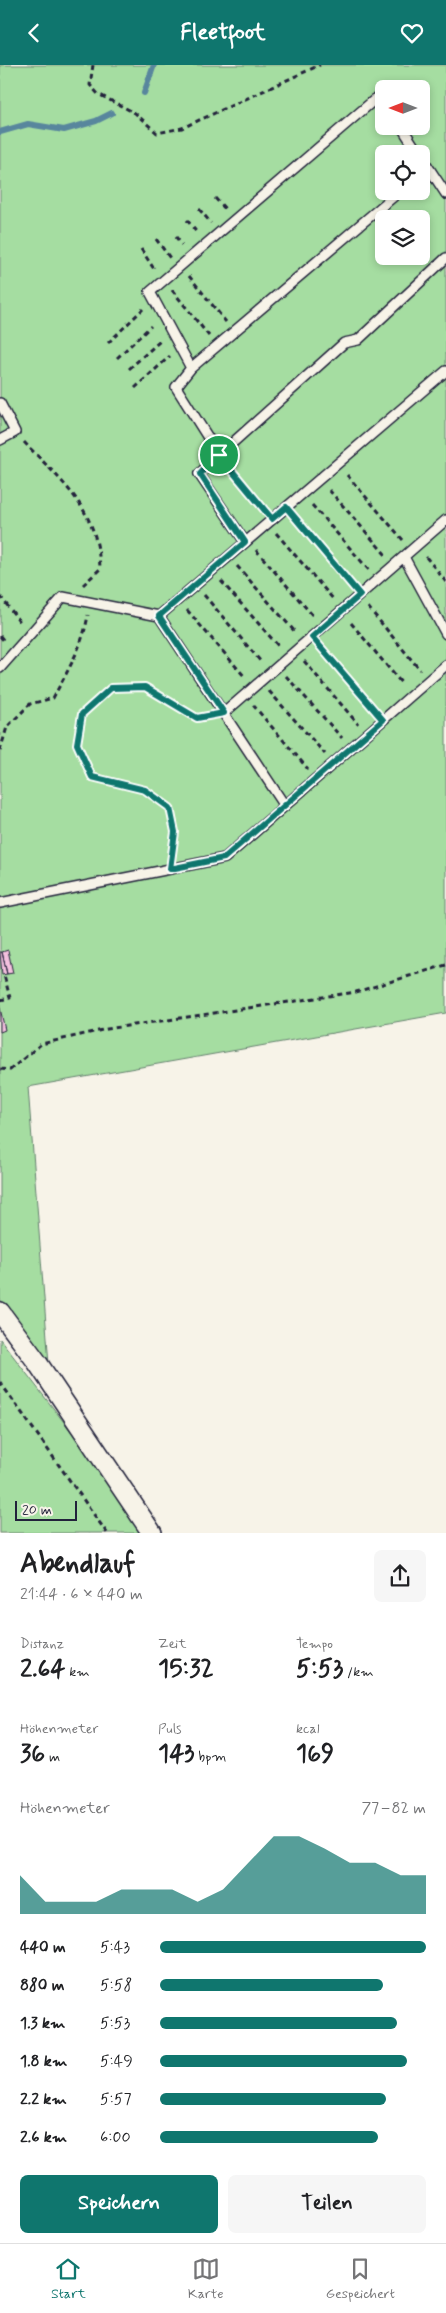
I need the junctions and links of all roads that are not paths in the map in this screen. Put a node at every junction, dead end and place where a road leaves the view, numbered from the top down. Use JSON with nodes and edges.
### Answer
{"nodes":[{"id":1,"x":375,"y":99,"type":"edge"},
{"id":2,"x":430,"y":176,"type":"edge"},
{"id":3,"x":446,"y":194,"type":"edge"},
{"id":4,"x":389,"y":200,"type":"edge"},
{"id":5,"x":446,"y":259,"type":"edge"},
{"id":6,"x":191,"y":368,"type":"junction"},
{"id":7,"x":446,"y":371,"type":"edge"},
{"id":8,"x":0,"y":403,"type":"edge"},
{"id":9,"x":0,"y":440,"type":"edge"},
{"id":10,"x":219,"y":455,"type":"junction"},
{"id":11,"x":446,"y":520,"type":"edge"},
{"id":12,"x":246,"y":541,"type":"junction"},
{"id":13,"x":404,"y":557,"type":"junction"},
{"id":14,"x":159,"y":616,"type":"junction"},
{"id":15,"x":446,"y":634,"type":"edge"},
{"id":16,"x":446,"y":665,"type":"edge"},
{"id":17,"x":0,"y":668,"type":"edge"},
{"id":18,"x":224,"y":713,"type":"junction"},
{"id":19,"x":285,"y":805,"type":"junction"},
{"id":20,"x":0,"y":903,"type":"edge"},
{"id":21,"x":0,"y":1312,"type":"edge"},
{"id":22,"x":152,"y":1533,"type":"edge"}],
"edges":[{"from":1,"to":6,"type":"lane"},
{"from":2,"to":3,"type":"lane"},
{"from":4,"to":6,"type":"lane"},
{"from":5,"to":10,"type":"lane"},
{"from":6,"to":10,"type":"lane"},
{"from":7,"to":12,"type":"lane"},
{"from":8,"to":9,"type":"lane"},
{"from":10,"to":12,"type":"lane"},
{"from":11,"to":13,"type":"lane"},
{"from":12,"to":14,"type":"lane"},
{"from":13,"to":15,"type":"lane"},
{"from":13,"to":18,"type":"lane"},
{"from":14,"to":17,"type":"lane"},
{"from":14,"to":18,"type":"lane"},
{"from":16,"to":19,"type":"lane"},
{"from":18,"to":19,"type":"lane"},
{"from":19,"to":20,"type":"lane"},
{"from":21,"to":22,"type":"street"}]}
